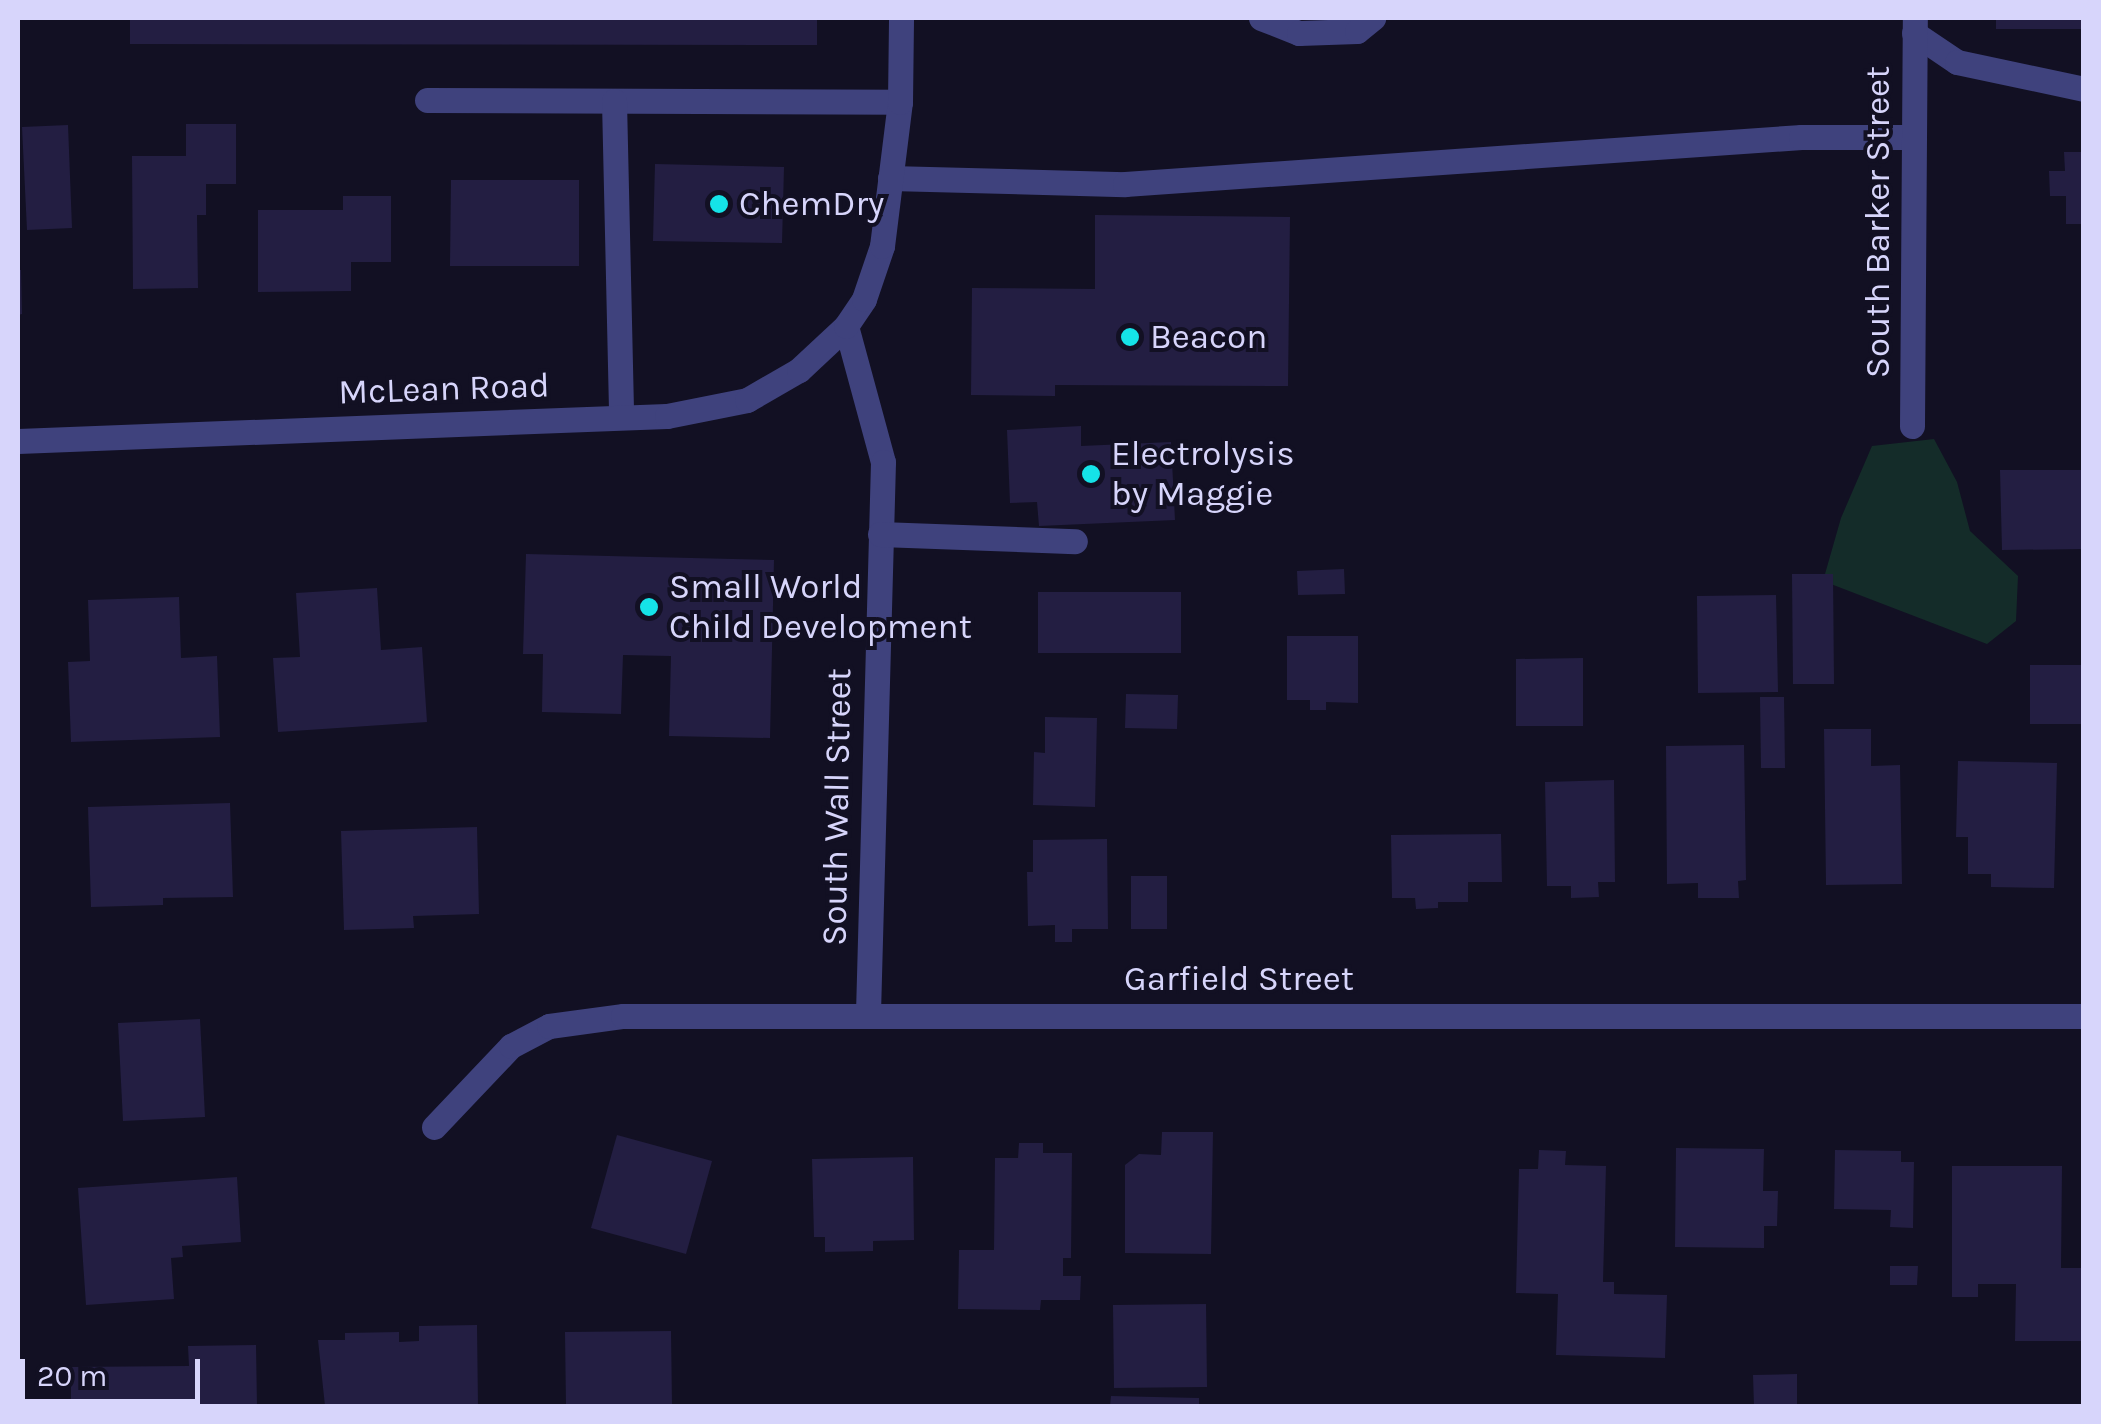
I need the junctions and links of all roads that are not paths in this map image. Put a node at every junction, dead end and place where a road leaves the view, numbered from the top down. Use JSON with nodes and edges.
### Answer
{"nodes":[{"id":1,"x":901,"y":18,"type":"edge"},
{"id":2,"x":1261,"y":18,"type":"edge"},
{"id":3,"x":1373,"y":18,"type":"edge"},
{"id":4,"x":1915,"y":25,"type":"edge"},
{"id":5,"x":2084,"y":89,"type":"edge"},
{"id":6,"x":428,"y":100,"type":"dead end"},
{"id":7,"x":614,"y":101,"type":"junction"},
{"id":8,"x":900,"y":102,"type":"junction"},
{"id":9,"x":1912,"y":137,"type":"junction"},
{"id":10,"x":890,"y":178,"type":"junction"},
{"id":11,"x":846,"y":326,"type":"junction"},
{"id":12,"x":620,"y":417,"type":"junction"},
{"id":13,"x":1912,"y":426,"type":"dead end"},
{"id":14,"x":18,"y":441,"type":"edge"},
{"id":15,"x":880,"y":534,"type":"junction"},
{"id":16,"x":1075,"y":542,"type":"dead end"},
{"id":17,"x":868,"y":1013,"type":"junction"},
{"id":18,"x":2084,"y":1016,"type":"edge"},
{"id":19,"x":434,"y":1127,"type":"dead end"}],
"edges":[{"from":1,"to":8,"type":"street"},
{"from":2,"to":3,"type":"street"},
{"from":4,"to":5,"type":"street"},
{"from":4,"to":9,"type":"street","name":"South Barker Street"},
{"from":6,"to":7,"type":"street"},
{"from":7,"to":8,"type":"street"},
{"from":7,"to":12,"type":"street"},
{"from":8,"to":10,"type":"street"},
{"from":9,"to":10,"type":"street"},
{"from":9,"to":13,"type":"street","name":"South Barker Street"},
{"from":10,"to":11,"type":"street"},
{"from":11,"to":12,"type":"street","name":"McLean Road"},
{"from":11,"to":15,"type":"street","name":"South Wall Street"},
{"from":12,"to":14,"type":"street","name":"McLean Road"},
{"from":15,"to":16,"type":"street"},
{"from":15,"to":17,"type":"street","name":"South Wall Street"},
{"from":17,"to":18,"type":"street","name":"Garfield Street"},
{"from":17,"to":19,"type":"street","name":"Garfield Street"}]}
